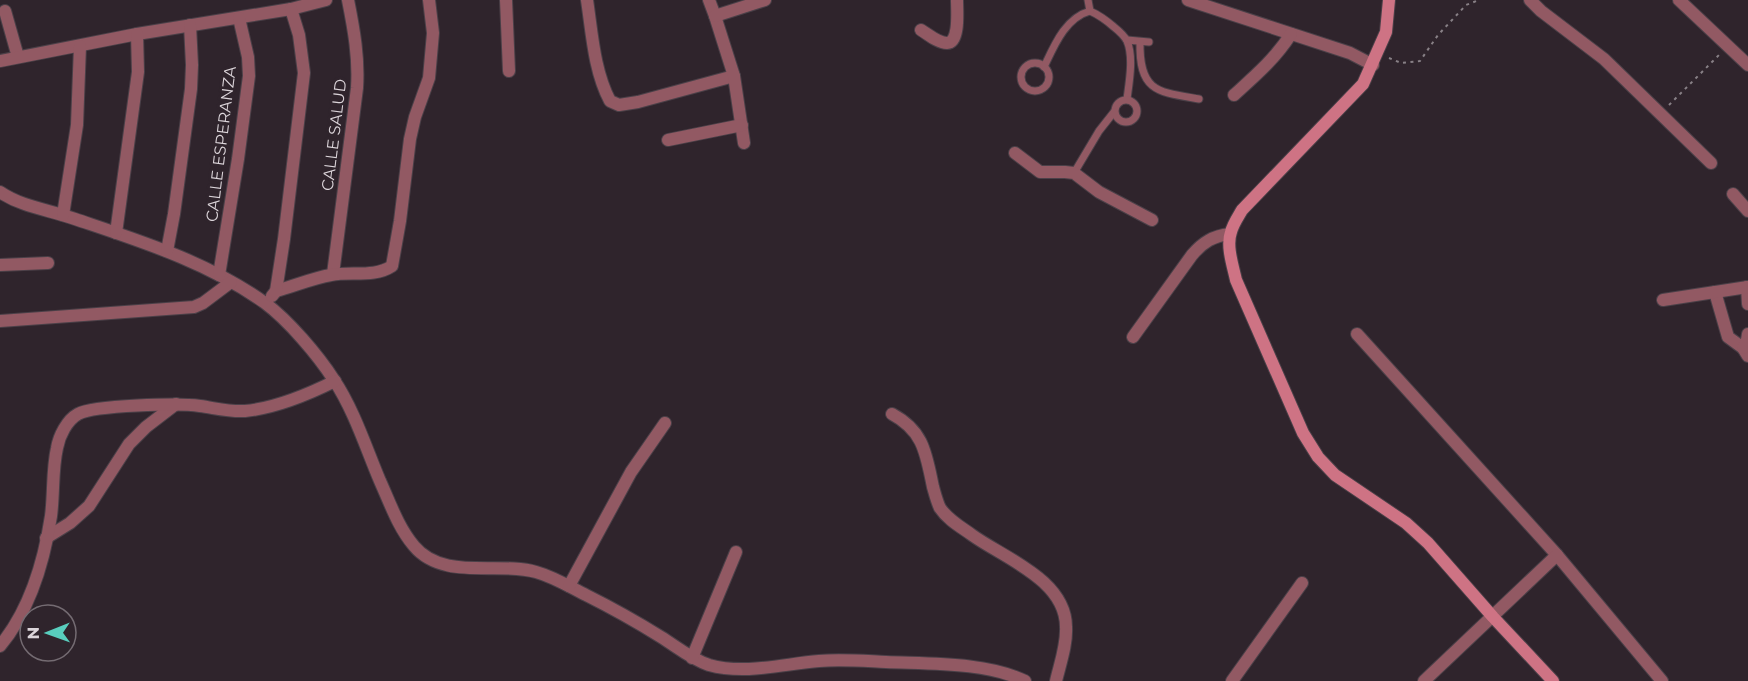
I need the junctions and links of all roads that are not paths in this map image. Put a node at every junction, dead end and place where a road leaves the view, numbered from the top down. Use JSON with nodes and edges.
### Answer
{"nodes":[{"id":1,"x":326,"y":0,"type":"edge"},
{"id":2,"x":348,"y":0,"type":"edge"},
{"id":3,"x":429,"y":0,"type":"edge"},
{"id":4,"x":506,"y":0,"type":"edge"},
{"id":5,"x":587,"y":0,"type":"edge"},
{"id":6,"x":709,"y":0,"type":"edge"},
{"id":7,"x":765,"y":0,"type":"edge"},
{"id":8,"x":957,"y":0,"type":"edge"},
{"id":9,"x":1088,"y":0,"type":"edge"},
{"id":10,"x":1188,"y":0,"type":"edge"},
{"id":11,"x":1389,"y":0,"type":"edge"},
{"id":12,"x":1530,"y":0,"type":"edge"},
{"id":13,"x":1679,"y":0,"type":"edge"},
{"id":14,"x":291,"y":9,"type":"junction"},
{"id":15,"x":6,"y":11,"type":"dead end"},
{"id":16,"x":1090,"y":11,"type":"junction"},
{"id":17,"x":716,"y":16,"type":"junction"},
{"id":18,"x":239,"y":18,"type":"junction"},
{"id":19,"x":190,"y":25,"type":"junction"},
{"id":20,"x":921,"y":30,"type":"dead end"},
{"id":21,"x":137,"y":34,"type":"junction"},
{"id":22,"x":1291,"y":34,"type":"junction"},
{"id":23,"x":1127,"y":40,"type":"junction"},
{"id":24,"x":1140,"y":42,"type":"junction"},
{"id":25,"x":1149,"y":42,"type":"dead end"},
{"id":26,"x":80,"y":46,"type":"junction"},
{"id":27,"x":18,"y":57,"type":"junction"},
{"id":28,"x":0,"y":61,"type":"edge"},
{"id":29,"x":1373,"y":65,"type":"junction"},
{"id":30,"x":1748,"y":65,"type":"edge"},
{"id":31,"x":1044,"y":67,"type":"junction"},
{"id":32,"x":509,"y":71,"type":"dead end"},
{"id":33,"x":734,"y":76,"type":"junction"},
{"id":34,"x":1234,"y":95,"type":"dead end"},
{"id":35,"x":1127,"y":99,"type":"junction"},
{"id":36,"x":1199,"y":99,"type":"dead end"},
{"id":37,"x":1114,"y":112,"type":"junction"},
{"id":38,"x":742,"y":125,"type":"junction"},
{"id":39,"x":669,"y":140,"type":"dead end"},
{"id":40,"x":744,"y":142,"type":"dead end"},
{"id":41,"x":1015,"y":153,"type":"dead end"},
{"id":42,"x":1711,"y":163,"type":"dead end"},
{"id":43,"x":1074,"y":173,"type":"junction"},
{"id":44,"x":1733,"y":194,"type":"dead end"},
{"id":45,"x":1,"y":195,"type":"edge"},
{"id":46,"x":1748,"y":211,"type":"edge"},
{"id":47,"x":63,"y":215,"type":"junction"},
{"id":48,"x":1152,"y":220,"type":"dead end"},
{"id":49,"x":116,"y":233,"type":"junction"},
{"id":50,"x":1230,"y":234,"type":"junction"},
{"id":51,"x":167,"y":251,"type":"junction"},
{"id":52,"x":48,"y":263,"type":"dead end"},
{"id":53,"x":0,"y":265,"type":"edge"},
{"id":54,"x":333,"y":274,"type":"junction"},
{"id":55,"x":219,"y":275,"type":"junction"},
{"id":56,"x":231,"y":282,"type":"junction"},
{"id":57,"x":1748,"y":287,"type":"edge"},
{"id":58,"x":276,"y":291,"type":"junction"},
{"id":59,"x":1715,"y":292,"type":"junction"},
{"id":60,"x":1663,"y":300,"type":"dead end"},
{"id":61,"x":266,"y":304,"type":"junction"},
{"id":62,"x":1748,"y":304,"type":"edge"},
{"id":63,"x":0,"y":321,"type":"edge"},
{"id":64,"x":1357,"y":334,"type":"dead end"},
{"id":65,"x":1748,"y":334,"type":"edge"},
{"id":66,"x":1133,"y":338,"type":"dead end"},
{"id":67,"x":1745,"y":352,"type":"edge"},
{"id":68,"x":335,"y":381,"type":"junction"},
{"id":69,"x":176,"y":404,"type":"junction"},
{"id":70,"x":892,"y":414,"type":"dead end"},
{"id":71,"x":665,"y":423,"type":"dead end"},
{"id":72,"x":46,"y":538,"type":"junction"},
{"id":73,"x":736,"y":552,"type":"dead end"},
{"id":74,"x":1557,"y":555,"type":"junction"},
{"id":75,"x":1302,"y":584,"type":"dead end"},
{"id":76,"x":569,"y":586,"type":"junction"},
{"id":77,"x":1493,"y":617,"type":"junction"},
{"id":78,"x":0,"y":646,"type":"edge"},
{"id":79,"x":692,"y":658,"type":"junction"},
{"id":80,"x":1025,"y":681,"type":"edge"},
{"id":81,"x":1056,"y":681,"type":"edge"},
{"id":82,"x":1233,"y":681,"type":"edge"},
{"id":83,"x":1424,"y":681,"type":"edge"},
{"id":84,"x":1553,"y":681,"type":"edge"},
{"id":85,"x":1662,"y":681,"type":"edge"}],
"edges":[{"from":1,"to":14,"type":"street"},
{"from":2,"to":54,"type":"street","name":"CALLE SALUD"},
{"from":3,"to":54,"type":"street"},
{"from":4,"to":32,"type":"street"},
{"from":5,"to":33,"type":"street"},
{"from":6,"to":17,"type":"street"},
{"from":7,"to":17,"type":"street"},
{"from":8,"to":20,"type":"street"},
{"from":9,"to":16,"type":"lane"},
{"from":10,"to":22,"type":"street"},
{"from":11,"to":29,"type":"main road"},
{"from":12,"to":42,"type":"street"},
{"from":13,"to":30,"type":"street"},
{"from":14,"to":18,"type":"street"},
{"from":14,"to":58,"type":"street"},
{"from":15,"to":27,"type":"street"},
{"from":16,"to":23,"type":"lane"},
{"from":16,"to":31,"type":"lane"},
{"from":17,"to":33,"type":"street"},
{"from":18,"to":19,"type":"street"},
{"from":18,"to":55,"type":"street","name":"CALLE ESPERANZA"},
{"from":19,"to":21,"type":"street"},
{"from":19,"to":51,"type":"street"},
{"from":21,"to":26,"type":"street"},
{"from":21,"to":49,"type":"street"},
{"from":22,"to":29,"type":"street"},
{"from":22,"to":34,"type":"street"},
{"from":23,"to":24,"type":"lane"},
{"from":23,"to":35,"type":"lane"},
{"from":24,"to":25,"type":"lane"},
{"from":24,"to":36,"type":"lane"},
{"from":26,"to":27,"type":"street"},
{"from":26,"to":47,"type":"street"},
{"from":27,"to":28,"type":"street"},
{"from":29,"to":50,"type":"main road"},
{"from":31,"to":31,"type":"lane"},
{"from":33,"to":38,"type":"street"},
{"from":35,"to":37,"type":"lane"},
{"from":35,"to":37,"type":"lane"},
{"from":37,"to":43,"type":"lane"},
{"from":38,"to":39,"type":"street"},
{"from":38,"to":40,"type":"street"},
{"from":41,"to":43,"type":"street"},
{"from":43,"to":48,"type":"street"},
{"from":44,"to":46,"type":"street"},
{"from":45,"to":47,"type":"street"},
{"from":47,"to":49,"type":"street"},
{"from":49,"to":51,"type":"street"},
{"from":50,"to":66,"type":"street"},
{"from":50,"to":77,"type":"main road"},
{"from":51,"to":55,"type":"street"},
{"from":52,"to":53,"type":"street"},
{"from":54,"to":58,"type":"street"},
{"from":55,"to":56,"type":"street"},
{"from":56,"to":61,"type":"street"},
{"from":56,"to":63,"type":"street"},
{"from":57,"to":59,"type":"street"},
{"from":57,"to":62,"type":"street"},
{"from":58,"to":61,"type":"street"},
{"from":59,"to":60,"type":"street"},
{"from":59,"to":67,"type":"street"},
{"from":61,"to":68,"type":"street"},
{"from":64,"to":74,"type":"street"},
{"from":65,"to":67,"type":"street"},
{"from":68,"to":69,"type":"street"},
{"from":68,"to":76,"type":"street"},
{"from":69,"to":72,"type":"street"},
{"from":69,"to":72,"type":"street"},
{"from":70,"to":81,"type":"street"},
{"from":71,"to":76,"type":"street"},
{"from":72,"to":78,"type":"street"},
{"from":73,"to":79,"type":"street"},
{"from":74,"to":77,"type":"street"},
{"from":74,"to":85,"type":"street"},
{"from":75,"to":82,"type":"street"},
{"from":76,"to":79,"type":"street"},
{"from":77,"to":83,"type":"street"},
{"from":77,"to":84,"type":"main road"},
{"from":79,"to":80,"type":"street"}]}
